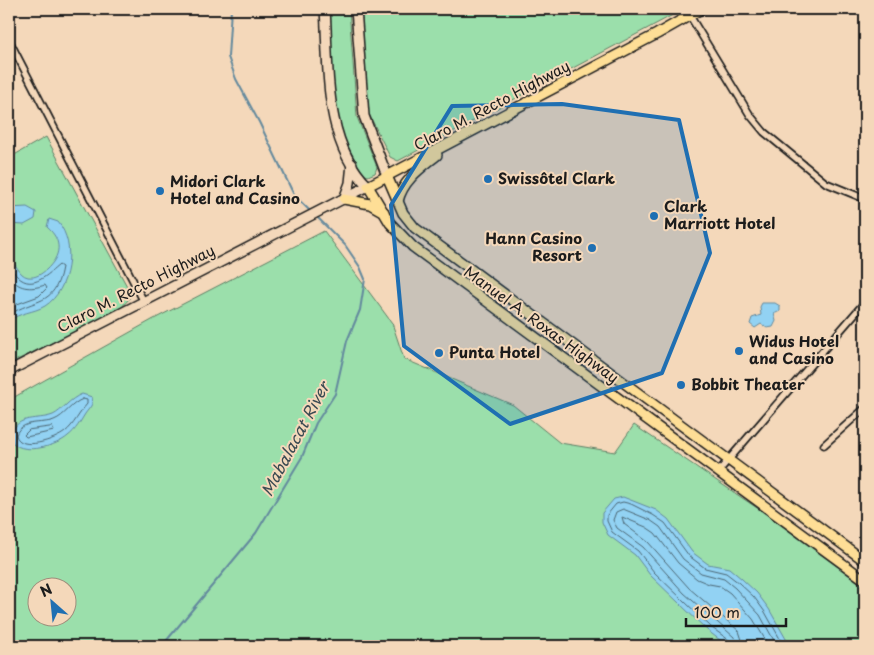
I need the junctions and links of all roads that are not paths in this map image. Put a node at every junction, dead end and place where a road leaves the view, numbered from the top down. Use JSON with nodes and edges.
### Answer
{"nodes":[{"id":1,"x":325,"y":9,"type":"edge"},
{"id":2,"x":356,"y":9,"type":"edge"},
{"id":3,"x":700,"y":9,"type":"edge"},
{"id":4,"x":690,"y":16,"type":"junction"},
{"id":5,"x":9,"y":40,"type":"edge"},
{"id":6,"x":446,"y":146,"type":"junction"},
{"id":7,"x":352,"y":164,"type":"junction"},
{"id":8,"x":387,"y":176,"type":"junction"},
{"id":9,"x":368,"y":186,"type":"junction"},
{"id":10,"x":344,"y":199,"type":"junction"},
{"id":11,"x":865,"y":200,"type":"edge"},
{"id":12,"x":398,"y":201,"type":"junction"},
{"id":13,"x":384,"y":212,"type":"junction"},
{"id":14,"x":143,"y":300,"type":"junction"},
{"id":15,"x":865,"y":302,"type":"edge"},
{"id":16,"x":9,"y":370,"type":"edge"},
{"id":17,"x":865,"y":408,"type":"edge"},
{"id":18,"x":824,"y":444,"type":"dead end"},
{"id":19,"x":728,"y":458,"type":"junction"},
{"id":20,"x":718,"y":472,"type":"junction"},
{"id":21,"x":865,"y":561,"type":"edge"},
{"id":22,"x":865,"y":580,"type":"edge"}],
"edges":[{"from":1,"to":7,"type":"main road","name":"Manuel A. Roxas Highway"},
{"from":2,"to":8,"type":"main road","name":"Manuel A. Roxas Highway"},
{"from":3,"to":4,"type":"main road","name":"Claro M. Recto Highway"},
{"from":4,"to":6,"type":"main road","name":"Claro M. Recto Highway"},
{"from":4,"to":11,"type":"street"},
{"from":5,"to":14,"type":"street"},
{"from":6,"to":8,"type":"main road","name":"Claro M. Recto Highway"},
{"from":6,"to":12,"type":"main road"},
{"from":7,"to":9,"type":"main road","name":"Manuel A. Roxas Highway"},
{"from":7,"to":10,"type":"main road"},
{"from":8,"to":9,"type":"main road","name":"Claro M. Recto Highway"},
{"from":8,"to":12,"type":"main road","name":"Manuel A. Roxas Highway"},
{"from":9,"to":10,"type":"main road","name":"Claro M. Recto Highway"},
{"from":9,"to":13,"type":"main road","name":"Manuel A. Roxas Highway"},
{"from":10,"to":13,"type":"main road"},
{"from":10,"to":14,"type":"main road","name":"Claro M. Recto Highway"},
{"from":12,"to":19,"type":"main road","name":"Manuel A. Roxas Highway"},
{"from":13,"to":20,"type":"main road","name":"Manuel A. Roxas Highway"},
{"from":14,"to":16,"type":"main road","name":"Claro M. Recto Highway"},
{"from":15,"to":19,"type":"street"},
{"from":17,"to":18,"type":"street"},
{"from":19,"to":20,"type":"street"},
{"from":19,"to":21,"type":"main road","name":"Manuel A. Roxas Highway"},
{"from":20,"to":22,"type":"main road","name":"Manuel A. Roxas Highway"}]}
